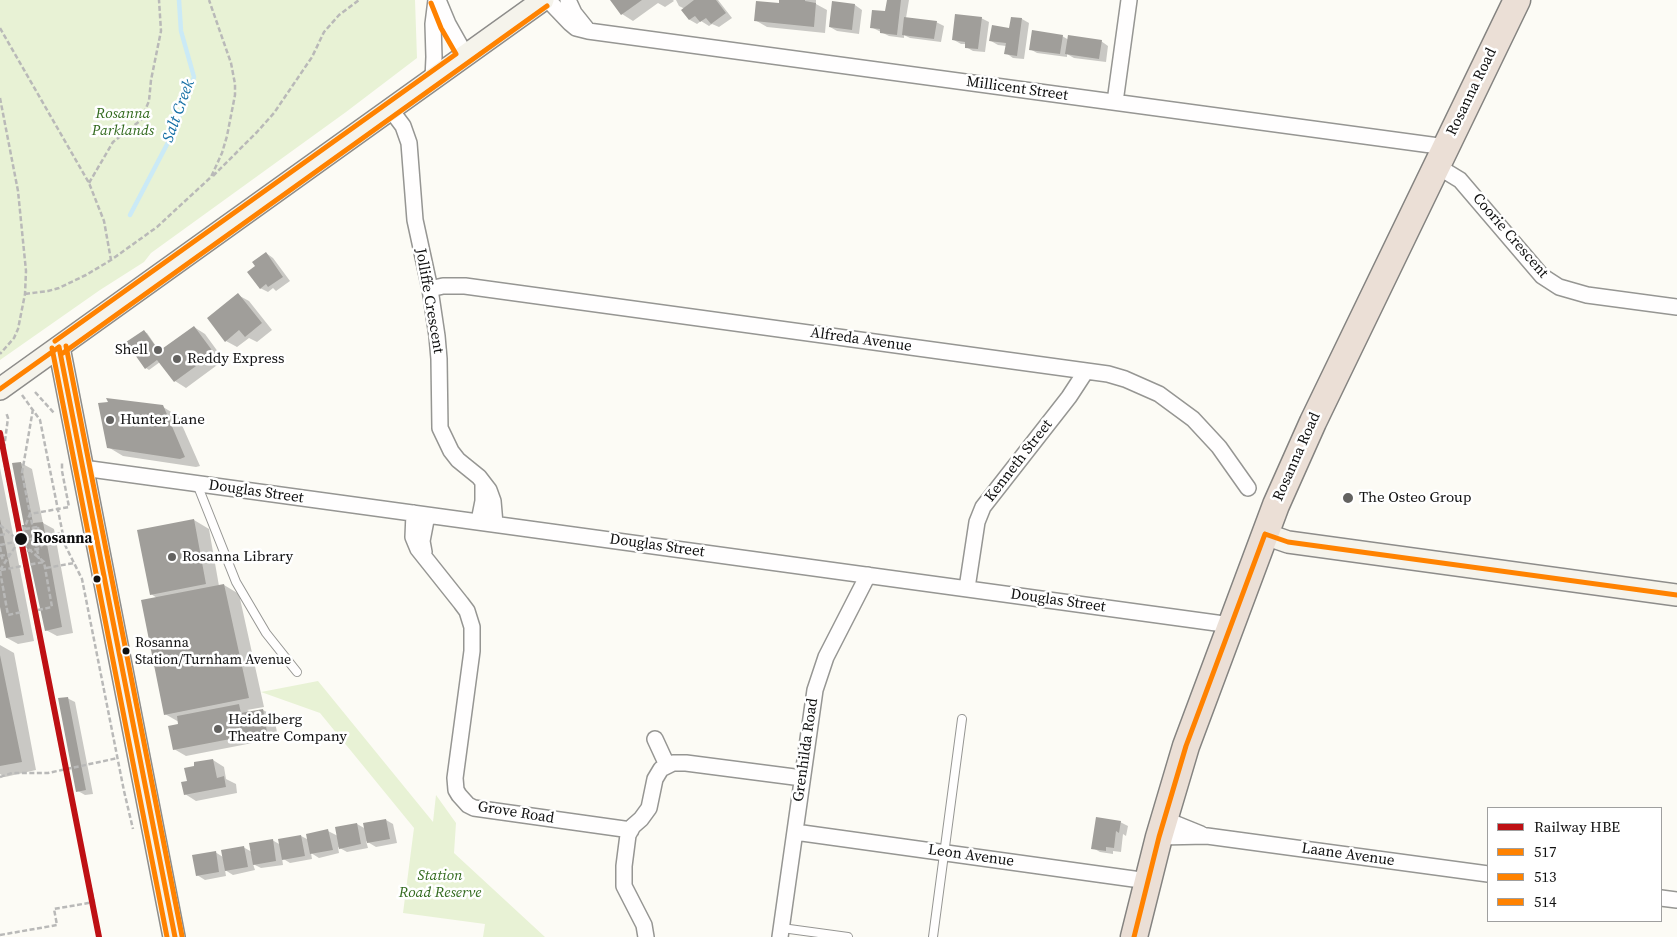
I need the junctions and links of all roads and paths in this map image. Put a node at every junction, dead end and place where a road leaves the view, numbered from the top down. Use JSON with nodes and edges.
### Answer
{"nodes":[{"id":1,"x":159,"y":0,"type":"edge"},
{"id":2,"x":208,"y":0,"type":"edge"},
{"id":3,"x":359,"y":0,"type":"edge"},
{"id":4,"x":437,"y":0,"type":"edge"},
{"id":5,"x":543,"y":0,"type":"edge"},
{"id":6,"x":548,"y":0,"type":"edge"},
{"id":7,"x":568,"y":0,"type":"edge"},
{"id":8,"x":1129,"y":0,"type":"edge"},
{"id":9,"x":1517,"y":0,"type":"edge"},
{"id":10,"x":0,"y":28,"type":"edge"},
{"id":11,"x":588,"y":31,"type":"junction"},
{"id":12,"x":466,"y":56,"type":"junction"},
{"id":13,"x":433,"y":79,"type":"junction"},
{"id":14,"x":0,"y":98,"type":"edge"},
{"id":15,"x":1115,"y":102,"type":"junction"},
{"id":16,"x":391,"y":110,"type":"junction"},
{"id":17,"x":1441,"y":156,"type":"junction"},
{"id":18,"x":212,"y":177,"type":"junction"},
{"id":19,"x":89,"y":183,"type":"junction"},
{"id":20,"x":111,"y":260,"type":"junction"},
{"id":21,"x":430,"y":289,"type":"junction"},
{"id":22,"x":25,"y":294,"type":"junction"},
{"id":23,"x":1677,"y":308,"type":"edge"},
{"id":24,"x":59,"y":347,"type":"junction"},
{"id":25,"x":0,"y":354,"type":"edge"},
{"id":26,"x":1086,"y":371,"type":"junction"},
{"id":27,"x":6,"y":385,"type":"edge"},
{"id":28,"x":35,"y":392,"type":"dead end"},
{"id":29,"x":33,"y":409,"type":"junction"},
{"id":30,"x":6,"y":412,"type":"dead end"},
{"id":31,"x":55,"y":415,"type":"dead end"},
{"id":32,"x":1,"y":452,"type":"edge"},
{"id":33,"x":62,"y":455,"type":"dead end"},
{"id":34,"x":83,"y":468,"type":"junction"},
{"id":35,"x":483,"y":482,"type":"junction"},
{"id":36,"x":197,"y":484,"type":"junction"},
{"id":37,"x":1248,"y":488,"type":"dead end"},
{"id":38,"x":58,"y":509,"type":"junction"},
{"id":39,"x":30,"y":514,"type":"junction"},
{"id":40,"x":420,"y":514,"type":"junction"},
{"id":41,"x":480,"y":521,"type":"junction"},
{"id":42,"x":495,"y":524,"type":"junction"},
{"id":43,"x":1,"y":527,"type":"edge"},
{"id":44,"x":23,"y":530,"type":"dead end"},
{"id":45,"x":63,"y":532,"type":"junction"},
{"id":46,"x":6,"y":534,"type":"dead end"},
{"id":47,"x":1265,"y":534,"type":"junction"},
{"id":48,"x":0,"y":535,"type":"edge"},
{"id":49,"x":40,"y":537,"type":"junction"},
{"id":50,"x":35,"y":538,"type":"junction"},
{"id":51,"x":19,"y":541,"type":"junction"},
{"id":52,"x":0,"y":546,"type":"edge"},
{"id":53,"x":27,"y":551,"type":"dead end"},
{"id":54,"x":10,"y":554,"type":"dead end"},
{"id":55,"x":0,"y":556,"type":"edge"},
{"id":56,"x":39,"y":559,"type":"junction"},
{"id":57,"x":44,"y":562,"type":"junction"},
{"id":58,"x":74,"y":563,"type":"junction"},
{"id":59,"x":4,"y":564,"type":"junction"},
{"id":60,"x":24,"y":566,"type":"junction"},
{"id":61,"x":46,"y":568,"type":"dead end"},
{"id":62,"x":0,"y":570,"type":"edge"},
{"id":63,"x":868,"y":575,"type":"junction"},
{"id":64,"x":967,"y":588,"type":"junction"},
{"id":65,"x":1677,"y":594,"type":"edge"},
{"id":66,"x":38,"y":610,"type":"dead end"},
{"id":67,"x":22,"y":612,"type":"dead end"},
{"id":68,"x":1231,"y":625,"type":"junction"},
{"id":69,"x":297,"y":672,"type":"dead end"},
{"id":70,"x":962,"y":720,"type":"dead end"},
{"id":71,"x":655,"y":739,"type":"dead end"},
{"id":72,"x":667,"y":765,"type":"junction"},
{"id":73,"x":65,"y":770,"type":"junction"},
{"id":74,"x":0,"y":777,"type":"edge"},
{"id":75,"x":802,"y":778,"type":"junction"},
{"id":76,"x":1162,"y":828,"type":"junction"},
{"id":77,"x":631,"y":830,"type":"junction"},
{"id":78,"x":795,"y":832,"type":"junction"},
{"id":79,"x":944,"y":852,"type":"junction"},
{"id":80,"x":1487,"y":874,"type":"edge"},
{"id":81,"x":1148,"y":881,"type":"junction"},
{"id":82,"x":1662,"y":898,"type":"edge"},
{"id":83,"x":1677,"y":900,"type":"edge"},
{"id":84,"x":781,"y":932,"type":"edge"},
{"id":85,"x":0,"y":935,"type":"edge"},
{"id":86,"x":174,"y":936,"type":"edge"},
{"id":87,"x":646,"y":937,"type":"edge"},
{"id":88,"x":848,"y":937,"type":"edge"},
{"id":89,"x":932,"y":937,"type":"edge"},
{"id":90,"x":1134,"y":937,"type":"edge"}],
"edges":[{"from":1,"to":19,"type":"path"},
{"from":2,"to":18,"type":"path"},
{"from":3,"to":18,"type":"path"},
{"from":4,"to":12,"type":"street"},
{"from":4,"to":13,"type":"street"},
{"from":5,"to":12,"type":"street"},
{"from":6,"to":11,"type":"street","name":"Millicent Street"},
{"from":7,"to":11,"type":"street"},
{"from":8,"to":15,"type":"street"},
{"from":9,"to":17,"type":"highway","name":"Rosanna Road"},
{"from":10,"to":19,"type":"path"},
{"from":11,"to":15,"type":"street","name":"Millicent Street"},
{"from":12,"to":13,"type":"street"},
{"from":13,"to":16,"type":"street"},
{"from":14,"to":22,"type":"path"},
{"from":15,"to":17,"type":"street","name":"Millicent Street"},
{"from":16,"to":21,"type":"street","name":"Jolliffe Crescent"},
{"from":16,"to":24,"type":"street"},
{"from":17,"to":23,"type":"street","name":"Coorie Crescent"},
{"from":17,"to":47,"type":"highway","name":"Rosanna Road"},
{"from":18,"to":20,"type":"path"},
{"from":19,"to":20,"type":"path"},
{"from":20,"to":22,"type":"path"},
{"from":21,"to":26,"type":"street","name":"Alfreda Avenue"},
{"from":21,"to":35,"type":"street","name":"Jolliffe Crescent"},
{"from":22,"to":25,"type":"path"},
{"from":24,"to":27,"type":"street"},
{"from":24,"to":34,"type":"street"},
{"from":26,"to":37,"type":"street","name":"Alfreda Avenue"},
{"from":26,"to":64,"type":"street","name":"Kenneth Street"},
{"from":27,"to":29,"type":"path"},
{"from":28,"to":31,"type":"path"},
{"from":29,"to":38,"type":"path"},
{"from":29,"to":39,"type":"path"},
{"from":30,"to":32,"type":"path"},
{"from":32,"to":51,"type":"path"},
{"from":33,"to":38,"type":"path"},
{"from":34,"to":36,"type":"street","name":"Douglas Street"},
{"from":34,"to":86,"type":"street"},
{"from":35,"to":41,"type":"street"},
{"from":35,"to":42,"type":"street","name":"Jolliffe Crescent"},
{"from":36,"to":40,"type":"street","name":"Douglas Street"},
{"from":36,"to":69,"type":"lane"},
{"from":38,"to":39,"type":"path"},
{"from":38,"to":45,"type":"path"},
{"from":39,"to":50,"type":"path"},
{"from":39,"to":51,"type":"path"},
{"from":40,"to":41,"type":"street","name":"Douglas Street"},
{"from":40,"to":77,"type":"street","name":"Grove Road"},
{"from":41,"to":42,"type":"street","name":"Douglas Street"},
{"from":42,"to":63,"type":"street","name":"Douglas Street"},
{"from":43,"to":51,"type":"path"},
{"from":44,"to":49,"type":"path"},
{"from":45,"to":49,"type":"path"},
{"from":45,"to":58,"type":"path"},
{"from":46,"to":48,"type":"path"},
{"from":47,"to":65,"type":"street"},
{"from":47,"to":68,"type":"highway","name":"Rosanna Road"},
{"from":49,"to":50,"type":"path"},
{"from":49,"to":53,"type":"path"},
{"from":50,"to":51,"type":"path"},
{"from":50,"to":56,"type":"path"},
{"from":51,"to":52,"type":"path"},
{"from":51,"to":56,"type":"path"},
{"from":51,"to":59,"type":"path"},
{"from":51,"to":60,"type":"path"},
{"from":52,"to":59,"type":"path"},
{"from":54,"to":55,"type":"path"},
{"from":56,"to":57,"type":"path"},
{"from":57,"to":60,"type":"path"},
{"from":57,"to":66,"type":"path"},
{"from":58,"to":61,"type":"path"},
{"from":58,"to":73,"type":"path"},
{"from":59,"to":62,"type":"path"},
{"from":60,"to":62,"type":"path"},
{"from":60,"to":73,"type":"path"},
{"from":62,"to":67,"type":"path"},
{"from":63,"to":64,"type":"street","name":"Douglas Street"},
{"from":63,"to":75,"type":"street","name":"Grenhilda Road"},
{"from":64,"to":68,"type":"street","name":"Douglas Street"},
{"from":68,"to":76,"type":"highway","name":"Rosanna Road"},
{"from":70,"to":79,"type":"lane"},
{"from":71,"to":72,"type":"street"},
{"from":72,"to":75,"type":"street"},
{"from":72,"to":77,"type":"street"},
{"from":73,"to":74,"type":"path"},
{"from":73,"to":85,"type":"path"},
{"from":75,"to":78,"type":"street","name":"Grenhilda Road"},
{"from":76,"to":80,"type":"street","name":"Laane Avenue"},
{"from":76,"to":81,"type":"highway","name":"Rosanna Road"},
{"from":77,"to":87,"type":"street"},
{"from":78,"to":79,"type":"street","name":"Leon Avenue"},
{"from":78,"to":84,"type":"street","name":"Grenhilda Road"},
{"from":79,"to":81,"type":"street","name":"Leon Avenue"},
{"from":79,"to":89,"type":"lane"},
{"from":81,"to":90,"type":"highway","name":"Rosanna Road"},
{"from":82,"to":83,"type":"street"},
{"from":84,"to":88,"type":"lane"}]}
